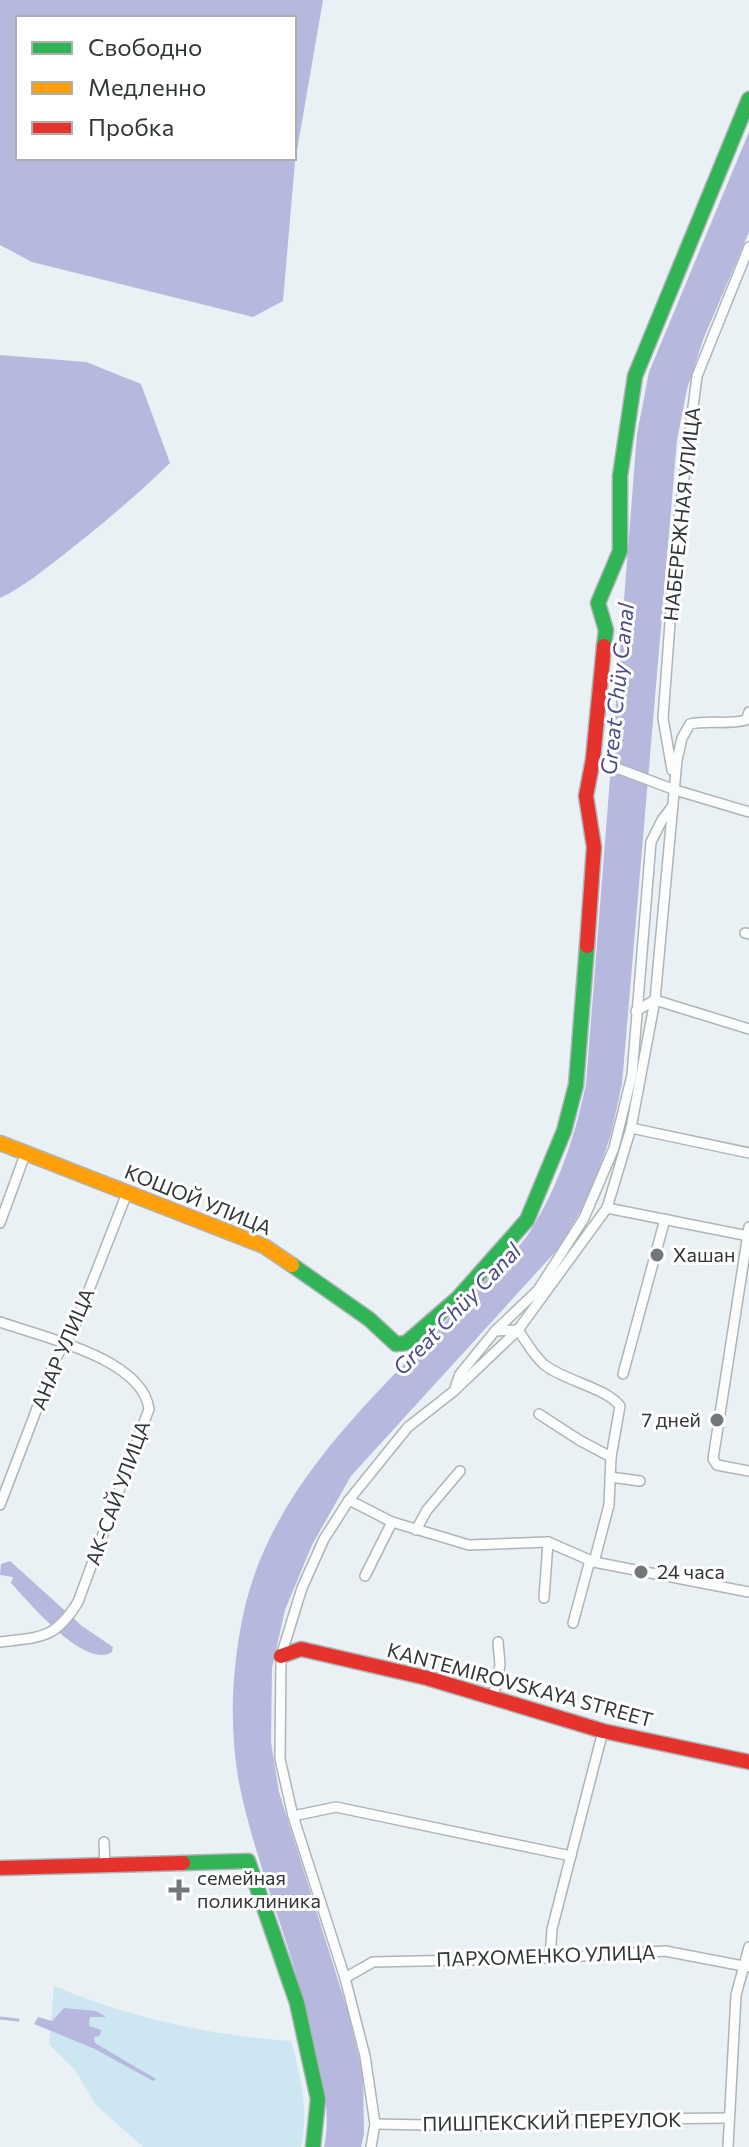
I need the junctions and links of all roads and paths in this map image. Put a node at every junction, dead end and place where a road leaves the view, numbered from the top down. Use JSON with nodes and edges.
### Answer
{"nodes":[{"id":1,"x":749,"y":99,"type":"edge"},
{"id":2,"x":749,"y":247,"type":"edge"},
{"id":3,"x":749,"y":712,"type":"edge"},
{"id":4,"x":598,"y":761,"type":"junction"},
{"id":5,"x":675,"y":790,"type":"junction"},
{"id":6,"x":674,"y":804,"type":"junction"},
{"id":7,"x":749,"y":812,"type":"edge"},
{"id":8,"x":655,"y":1000,"type":"junction"},
{"id":9,"x":636,"y":1011,"type":"junction"},
{"id":10,"x":749,"y":1029,"type":"edge"},
{"id":11,"x":631,"y":1128,"type":"junction"},
{"id":12,"x":0,"y":1143,"type":"edge"},
{"id":13,"x":26,"y":1152,"type":"junction"},
{"id":14,"x":749,"y":1153,"type":"edge"},
{"id":15,"x":127,"y":1193,"type":"junction"},
{"id":16,"x":607,"y":1208,"type":"junction"},
{"id":17,"x":584,"y":1218,"type":"junction"},
{"id":18,"x":665,"y":1219,"type":"junction"},
{"id":19,"x":0,"y":1223,"type":"edge"},
{"id":20,"x":749,"y":1227,"type":"edge"},
{"id":21,"x":748,"y":1236,"type":"edge"},
{"id":22,"x":0,"y":1322,"type":"edge"},
{"id":23,"x":518,"y":1330,"type":"junction"},
{"id":24,"x":495,"y":1331,"type":"junction"},
{"id":25,"x":64,"y":1345,"type":"junction"},
{"id":26,"x":623,"y":1374,"type":"dead end"},
{"id":27,"x":454,"y":1391,"type":"junction"},
{"id":28,"x":539,"y":1414,"type":"dead end"},
{"id":29,"x":611,"y":1457,"type":"junction"},
{"id":30,"x":460,"y":1471,"type":"dead end"},
{"id":31,"x":749,"y":1471,"type":"edge"},
{"id":32,"x":610,"y":1477,"type":"junction"},
{"id":33,"x":640,"y":1481,"type":"dead end"},
{"id":34,"x":349,"y":1500,"type":"junction"},
{"id":35,"x":0,"y":1505,"type":"edge"},
{"id":36,"x":392,"y":1522,"type":"junction"},
{"id":37,"x":416,"y":1530,"type":"junction"},
{"id":38,"x":548,"y":1542,"type":"junction"},
{"id":39,"x":592,"y":1561,"type":"junction"},
{"id":40,"x":365,"y":1576,"type":"dead end"},
{"id":41,"x":749,"y":1592,"type":"edge"},
{"id":42,"x":544,"y":1598,"type":"dead end"},
{"id":43,"x":573,"y":1623,"type":"dead end"},
{"id":44,"x":0,"y":1642,"type":"edge"},
{"id":45,"x":498,"y":1642,"type":"dead end"},
{"id":46,"x":281,"y":1656,"type":"junction"},
{"id":47,"x":493,"y":1698,"type":"junction"},
{"id":48,"x":603,"y":1731,"type":"junction"},
{"id":49,"x":749,"y":1762,"type":"edge"},
{"id":50,"x":293,"y":1816,"type":"junction"},
{"id":51,"x":104,"y":1842,"type":"dead end"},
{"id":52,"x":571,"y":1856,"type":"junction"},
{"id":53,"x":105,"y":1865,"type":"junction"},
{"id":54,"x":0,"y":1868,"type":"edge"},
{"id":55,"x":749,"y":1947,"type":"edge"},
{"id":56,"x":550,"y":1958,"type":"junction"},
{"id":57,"x":746,"y":1967,"type":"edge"},
{"id":58,"x":345,"y":1978,"type":"junction"},
{"id":59,"x":729,"y":2118,"type":"junction"},
{"id":60,"x":375,"y":2124,"type":"junction"},
{"id":61,"x":313,"y":2147,"type":"edge"},
{"id":62,"x":371,"y":2147,"type":"edge"},
{"id":63,"x":728,"y":2147,"type":"edge"}],
"edges":[{"from":1,"to":4,"type":"street","name":"КОШОЙ УЛИЦА"},
{"from":2,"to":5,"type":"street","name":"НАБЕРЕЖНАЯ УЛИЦА"},
{"from":3,"to":5,"type":"street"},
{"from":4,"to":5,"type":"street"},
{"from":4,"to":15,"type":"street","name":"КОШОЙ УЛИЦА"},
{"from":5,"to":6,"type":"street"},
{"from":5,"to":7,"type":"street"},
{"from":6,"to":8,"type":"street"},
{"from":6,"to":9,"type":"street"},
{"from":8,"to":9,"type":"street"},
{"from":8,"to":10,"type":"street"},
{"from":8,"to":11,"type":"street"},
{"from":9,"to":17,"type":"street"},
{"from":11,"to":14,"type":"street"},
{"from":11,"to":16,"type":"street"},
{"from":12,"to":13,"type":"street","name":"КОШОЙ УЛИЦА"},
{"from":13,"to":15,"type":"street","name":"КОШОЙ УЛИЦА"},
{"from":13,"to":19,"type":"street"},
{"from":15,"to":25,"type":"street","name":"АНАР УЛИЦА"},
{"from":16,"to":17,"type":"street"},
{"from":16,"to":18,"type":"street"},
{"from":16,"to":23,"type":"street"},
{"from":17,"to":24,"type":"street"},
{"from":18,"to":21,"type":"street"},
{"from":18,"to":26,"type":"street"},
{"from":20,"to":21,"type":"street"},
{"from":21,"to":31,"type":"street"},
{"from":22,"to":25,"type":"street","name":"АК-САЙ УЛИЦА"},
{"from":23,"to":24,"type":"street"},
{"from":23,"to":27,"type":"street"},
{"from":23,"to":29,"type":"street"},
{"from":24,"to":27,"type":"street"},
{"from":25,"to":35,"type":"street","name":"АНАР УЛИЦА"},
{"from":25,"to":44,"type":"street","name":"АК-САЙ УЛИЦА"},
{"from":27,"to":34,"type":"street"},
{"from":28,"to":29,"type":"street"},
{"from":29,"to":32,"type":"street"},
{"from":30,"to":37,"type":"street"},
{"from":32,"to":33,"type":"street"},
{"from":32,"to":39,"type":"street"},
{"from":34,"to":36,"type":"street"},
{"from":34,"to":46,"type":"street"},
{"from":36,"to":37,"type":"street"},
{"from":36,"to":40,"type":"street"},
{"from":37,"to":38,"type":"street"},
{"from":38,"to":39,"type":"street"},
{"from":38,"to":42,"type":"street"},
{"from":39,"to":41,"type":"street"},
{"from":39,"to":43,"type":"street"},
{"from":45,"to":47,"type":"street"},
{"from":46,"to":47,"type":"street","name":"KANTEMIROVSKAYA STREET"},
{"from":46,"to":50,"type":"street"},
{"from":47,"to":48,"type":"street","name":"KANTEMIROVSKAYA STREET"},
{"from":48,"to":49,"type":"street","name":"KANTEMIROVSKAYA STREET"},
{"from":48,"to":52,"type":"street"},
{"from":50,"to":52,"type":"street"},
{"from":50,"to":58,"type":"street"},
{"from":51,"to":53,"type":"street"},
{"from":52,"to":56,"type":"street"},
{"from":53,"to":54,"type":"street"},
{"from":53,"to":61,"type":"street"},
{"from":55,"to":57,"type":"street"},
{"from":56,"to":57,"type":"street","name":"ПАРХОМЕНКО УЛИЦА"},
{"from":56,"to":58,"type":"street","name":"ПАРХОМЕНКО УЛИЦА"},
{"from":57,"to":59,"type":"street"},
{"from":58,"to":60,"type":"street"},
{"from":59,"to":60,"type":"street","name":"ПИШПЕКСКИЙ ПЕРЕУЛОК"},
{"from":59,"to":63,"type":"street"},
{"from":60,"to":62,"type":"street"}]}
